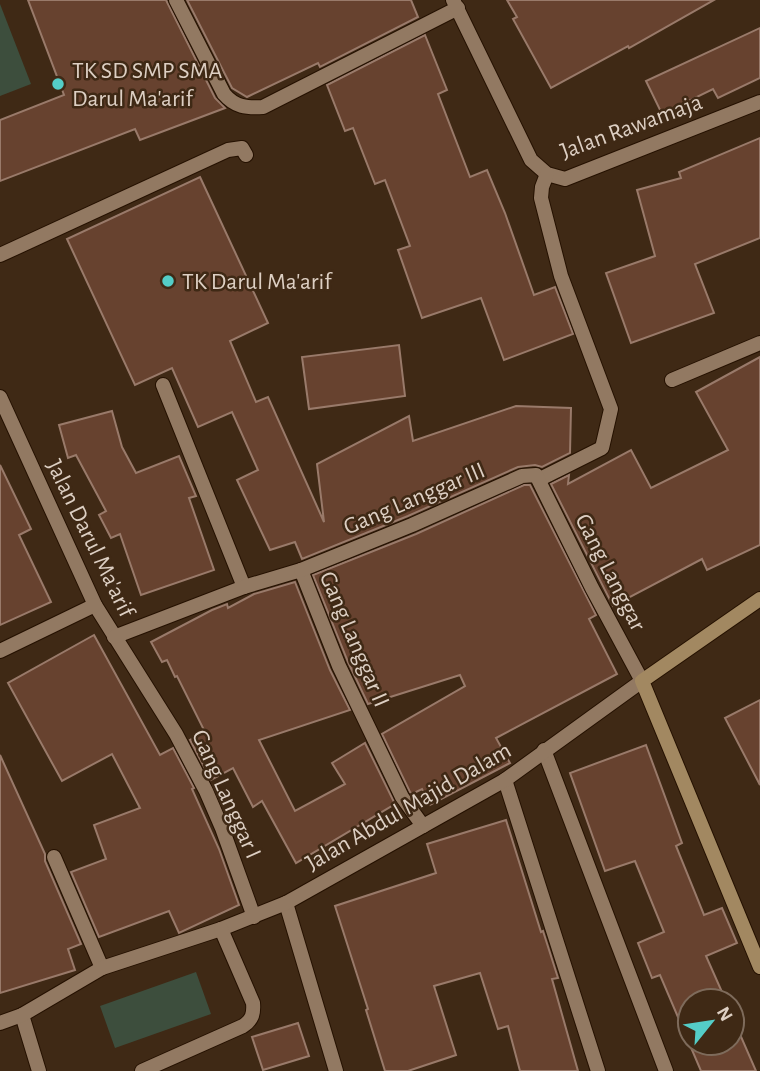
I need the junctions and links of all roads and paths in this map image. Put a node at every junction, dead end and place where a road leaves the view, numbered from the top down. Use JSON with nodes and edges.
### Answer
{"nodes":[{"id":1,"x":176,"y":0,"type":"edge"},
{"id":2,"x":456,"y":4,"type":"edge"},
{"id":3,"x":760,"y":102,"type":"edge"},
{"id":4,"x":246,"y":156,"type":"dead end"},
{"id":5,"x":547,"y":174,"type":"junction"},
{"id":6,"x":0,"y":255,"type":"edge"},
{"id":7,"x":760,"y":343,"type":"edge"},
{"id":8,"x":672,"y":380,"type":"dead end"},
{"id":9,"x":163,"y":385,"type":"dead end"},
{"id":10,"x":0,"y":397,"type":"edge"},
{"id":11,"x":540,"y":481,"type":"junction"},
{"id":12,"x":301,"y":570,"type":"junction"},
{"id":13,"x":244,"y":587,"type":"junction"},
{"id":14,"x":760,"y":599,"type":"edge"},
{"id":15,"x":95,"y":605,"type":"junction"},
{"id":16,"x":114,"y":638,"type":"junction"},
{"id":17,"x":0,"y":650,"type":"edge"},
{"id":18,"x":642,"y":681,"type":"junction"},
{"id":19,"x":150,"y":694,"type":"joint"},
{"id":20,"x":544,"y":750,"type":"junction"},
{"id":21,"x":505,"y":780,"type":"junction"},
{"id":22,"x":423,"y":826,"type":"junction"},
{"id":23,"x":54,"y":857,"type":"dead end"},
{"id":24,"x":286,"y":903,"type":"junction"},
{"id":25,"x":254,"y":916,"type":"junction"},
{"id":26,"x":221,"y":929,"type":"junction"},
{"id":27,"x":760,"y":967,"type":"edge"},
{"id":28,"x":102,"y":968,"type":"junction"},
{"id":29,"x":22,"y":1015,"type":"junction"},
{"id":30,"x":0,"y":1023,"type":"edge"},
{"id":31,"x":39,"y":1071,"type":"edge"},
{"id":32,"x":142,"y":1071,"type":"edge"},
{"id":33,"x":336,"y":1071,"type":"edge"},
{"id":34,"x":598,"y":1071,"type":"edge"},
{"id":35,"x":666,"y":1071,"type":"edge"}],
"edges":[{"from":1,"to":2,"type":"street"},
{"from":2,"to":5,"type":"street","name":"Jalan Rawamaja"},
{"from":3,"to":5,"type":"street","name":"Jalan Rawamaja"},
{"from":4,"to":6,"type":"street"},
{"from":5,"to":11,"type":"street"},
{"from":7,"to":8,"type":"street"},
{"from":9,"to":13,"type":"street"},
{"from":10,"to":15,"type":"street","name":"Jalan Darul Ma'arif"},
{"from":11,"to":12,"type":"street","name":"Gang Langgar III"},
{"from":11,"to":18,"type":"street","name":"Gang Langgar"},
{"from":12,"to":13,"type":"street","name":"Gang Langgar II"},
{"from":12,"to":22,"type":"street","name":"Gang Langgar II"},
{"from":13,"to":16,"type":"street","name":"Gang Langgar II"},
{"from":14,"to":18,"type":"street"},
{"from":15,"to":16,"type":"street","name":"Jalan Darul Ma'arif"},
{"from":15,"to":17,"type":"street"},
{"from":16,"to":19,"type":"street","name":"Jalan Darul Ma'arif"},
{"from":18,"to":20,"type":"street","name":"Jalan Abdul Majid Dalam"},
{"from":18,"to":27,"type":"street"},
{"from":19,"to":25,"type":"street","name":"Gang Langgar I"},
{"from":20,"to":21,"type":"street","name":"Jalan Abdul Majid Dalam"},
{"from":20,"to":35,"type":"street"},
{"from":21,"to":22,"type":"street","name":"Jalan Abdul Majid Dalam"},
{"from":21,"to":34,"type":"street"},
{"from":22,"to":24,"type":"street","name":"Jalan Abdul Majid Dalam"},
{"from":23,"to":28,"type":"street"},
{"from":24,"to":25,"type":"street","name":"Jalan Abdul Majid Dalam"},
{"from":24,"to":33,"type":"street"},
{"from":25,"to":26,"type":"street","name":"Jalan Abdul Majid Dalam"},
{"from":26,"to":28,"type":"street","name":"Jalan Abdul Majid Dalam"},
{"from":26,"to":32,"type":"street"},
{"from":28,"to":29,"type":"street","name":"Jalan Abdul Majid Dalam"},
{"from":29,"to":30,"type":"street","name":"Jalan Abdul Majid Dalam"},
{"from":29,"to":31,"type":"street"}]}
